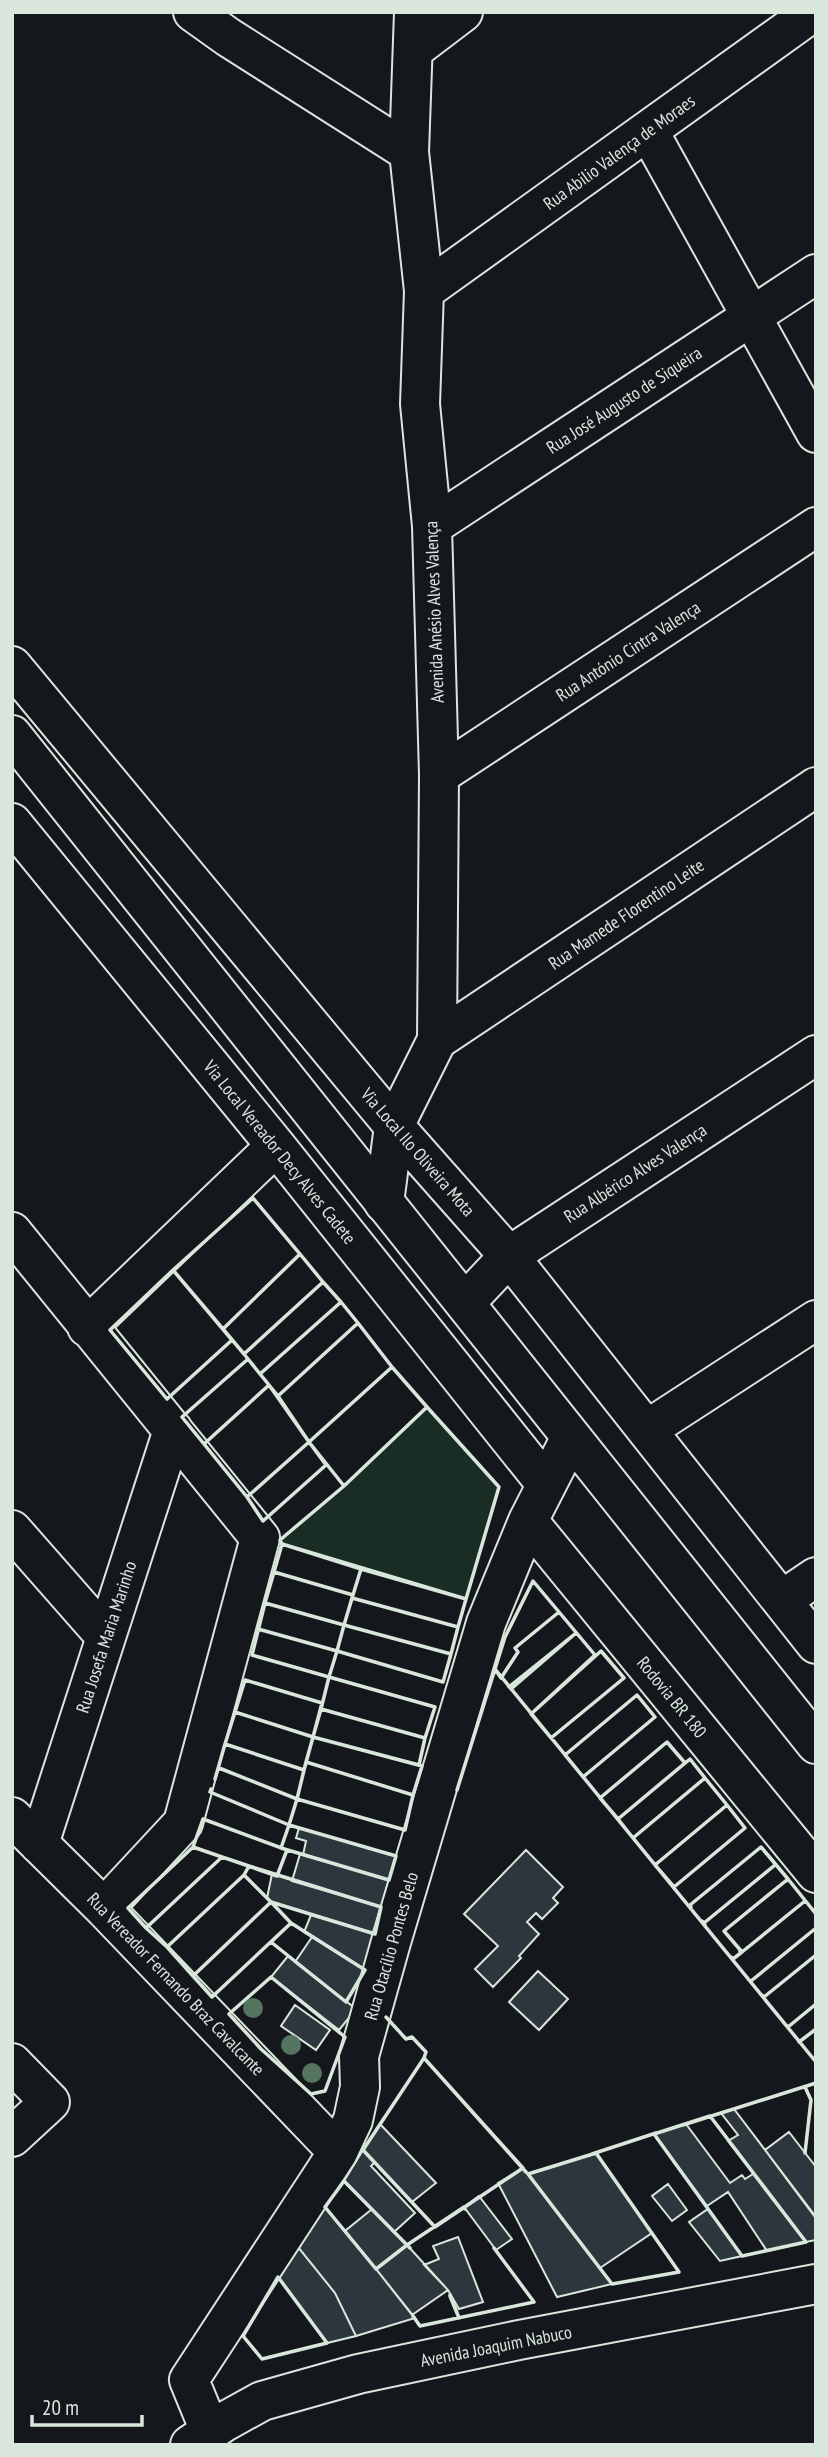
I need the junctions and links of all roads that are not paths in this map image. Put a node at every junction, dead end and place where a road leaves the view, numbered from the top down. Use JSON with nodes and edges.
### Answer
{"nodes":[{"id":1,"x":193,"y":12,"type":"edge"},
{"id":2,"x":414,"y":12,"type":"edge"},
{"id":3,"x":463,"y":12,"type":"edge"},
{"id":4,"x":813,"y":12,"type":"edge"},
{"id":5,"x":413,"y":50,"type":"junction"},
{"id":6,"x":649,"y":131,"type":"junction"},
{"id":7,"x":409,"y":152,"type":"junction"},
{"id":8,"x":816,"y":274,"type":"edge"},
{"id":9,"x":424,"y":290,"type":"junction"},
{"id":10,"x":752,"y":317,"type":"junction"},
{"id":11,"x":816,"y":433,"type":"edge"},
{"id":12,"x":432,"y":526,"type":"junction"},
{"id":13,"x":816,"y":527,"type":"edge"},
{"id":14,"x":12,"y":666,"type":"edge"},
{"id":15,"x":13,"y":736,"type":"edge"},
{"id":16,"x":439,"y":775,"type":"junction"},
{"id":17,"x":816,"y":787,"type":"edge"},
{"id":18,"x":12,"y":823,"type":"edge"},
{"id":19,"x":437,"y":1040,"type":"junction"},
{"id":20,"x":816,"y":1055,"type":"edge"},
{"id":21,"x":394,"y":1126,"type":"junction"},
{"id":22,"x":276,"y":1146,"type":"junction"},
{"id":23,"x":384,"y":1203,"type":"junction"},
{"id":24,"x":12,"y":1232,"type":"edge"},
{"id":25,"x":509,"y":1256,"type":"junction"},
{"id":26,"x":465,"y":1303,"type":"junction"},
{"id":27,"x":816,"y":1320,"type":"edge"},
{"id":28,"x":87,"y":1327,"type":"junction"},
{"id":29,"x":648,"y":1429,"type":"junction"},
{"id":30,"x":173,"y":1430,"type":"junction"},
{"id":31,"x":572,"y":1437,"type":"junction"},
{"id":32,"x":545,"y":1484,"type":"junction"},
{"id":33,"x":528,"y":1521,"type":"junction"},
{"id":34,"x":12,"y":1530,"type":"edge"},
{"id":35,"x":816,"y":1577,"type":"edge"},
{"id":36,"x":782,"y":1600,"type":"junction"},
{"id":37,"x":106,"y":1637,"type":"junction"},
{"id":38,"x":816,"y":1644,"type":"edge"},
{"id":39,"x":816,"y":1744,"type":"edge"},
{"id":40,"x":12,"y":1817,"type":"edge"},
{"id":41,"x":39,"y":1844,"type":"junction"},
{"id":42,"x":816,"y":1873,"type":"edge"},
{"id":43,"x":104,"y":1908,"type":"junction"},
{"id":44,"x":12,"y":2063,"type":"edge"},
{"id":45,"x":12,"y":2137,"type":"edge"},
{"id":46,"x":338,"y":2152,"type":"junction"},
{"id":47,"x":816,"y":2284,"type":"edge"},
{"id":48,"x":200,"y":2438,"type":"edge"}],
"edges":[{"from":1,"to":7,"type":"street"},
{"from":2,"to":5,"type":"street","name":"Avenida Anésio Alves Valença"},
{"from":3,"to":5,"type":"street"},
{"from":4,"to":6,"type":"street","name":"Rua Abilio Valença de Moraes"},
{"from":5,"to":7,"type":"street","name":"Avenida Anésio Alves Valença"},
{"from":6,"to":9,"type":"street","name":"Rua Abilio Valença de Moraes"},
{"from":6,"to":10,"type":"street"},
{"from":7,"to":9,"type":"street","name":"Avenida Anésio Alves Valença"},
{"from":8,"to":10,"type":"street","name":"Rua José Augusto de Siqueira"},
{"from":9,"to":12,"type":"street","name":"Avenida Anésio Alves Valença"},
{"from":10,"to":11,"type":"street"},
{"from":10,"to":12,"type":"street","name":"Rua José Augusto de Siqueira"},
{"from":12,"to":16,"type":"street","name":"Avenida Anésio Alves Valença"},
{"from":13,"to":16,"type":"street","name":"Rua António Cintra Valença"},
{"from":14,"to":21,"type":"street","name":"Via Local Ilo Oliveira Mota"},
{"from":15,"to":23,"type":"street"},
{"from":16,"to":19,"type":"street","name":"Avenida Anésio Alves Valença"},
{"from":17,"to":19,"type":"street","name":"Rua Mamede Florentino Leite"},
{"from":18,"to":22,"type":"street","name":"Via Local Vereador Decy Alves Cadete"},
{"from":19,"to":21,"type":"street","name":"Avenida Anésio Alves Valença"},
{"from":20,"to":25,"type":"street","name":"Rua Albérico Alves Valença"},
{"from":21,"to":23,"type":"street","name":"Avenida Anésio Alves Valença"},
{"from":21,"to":25,"type":"street","name":"Via Local Ilo Oliveira Mota"},
{"from":22,"to":28,"type":"street"},
{"from":22,"to":32,"type":"street","name":"Via Local Vereador Decy Alves Cadete"},
{"from":23,"to":26,"type":"street"},
{"from":24,"to":28,"type":"street"},
{"from":25,"to":26,"type":"street","name":"Rua Albérico Alves Valença"},
{"from":25,"to":29,"type":"street","name":"Via Local Ilo Oliveira Mota"},
{"from":26,"to":31,"type":"street"},
{"from":27,"to":29,"type":"street"},
{"from":28,"to":30,"type":"street"},
{"from":29,"to":36,"type":"street","name":"Via Local Ilo Oliveira Mota"},
{"from":30,"to":37,"type":"street","name":"Rua Josefa Maria Marinho"},
{"from":30,"to":43,"type":"street"},
{"from":31,"to":32,"type":"street","name":"Rua Otacílio Pontes Belo"},
{"from":31,"to":39,"type":"street"},
{"from":32,"to":33,"type":"street","name":"Rua Otacílio Pontes Belo"},
{"from":33,"to":42,"type":"street","name":"Rodovia BR 180"},
{"from":33,"to":46,"type":"street","name":"Rua Otacílio Pontes Belo"},
{"from":34,"to":37,"type":"street"},
{"from":35,"to":36,"type":"street"},
{"from":36,"to":38,"type":"street","name":"Via Local Ilo Oliveira Mota"},
{"from":37,"to":41,"type":"street","name":"Rua Josefa Maria Marinho"},
{"from":40,"to":41,"type":"street","name":"Rua Vereador Fernando Braz Cavalcante"},
{"from":41,"to":43,"type":"street","name":"Rua Vereador Fernando Braz Cavalcante"},
{"from":43,"to":46,"type":"street","name":"Rua Vereador Fernando Braz Cavalcante"},
{"from":44,"to":45,"type":"street"},
{"from":46,"to":48,"type":"street","name":"Rua Otacílio Pontes Belo"},
{"from":47,"to":48,"type":"street","name":"Avenida Joaquim Nabuco"}]}
